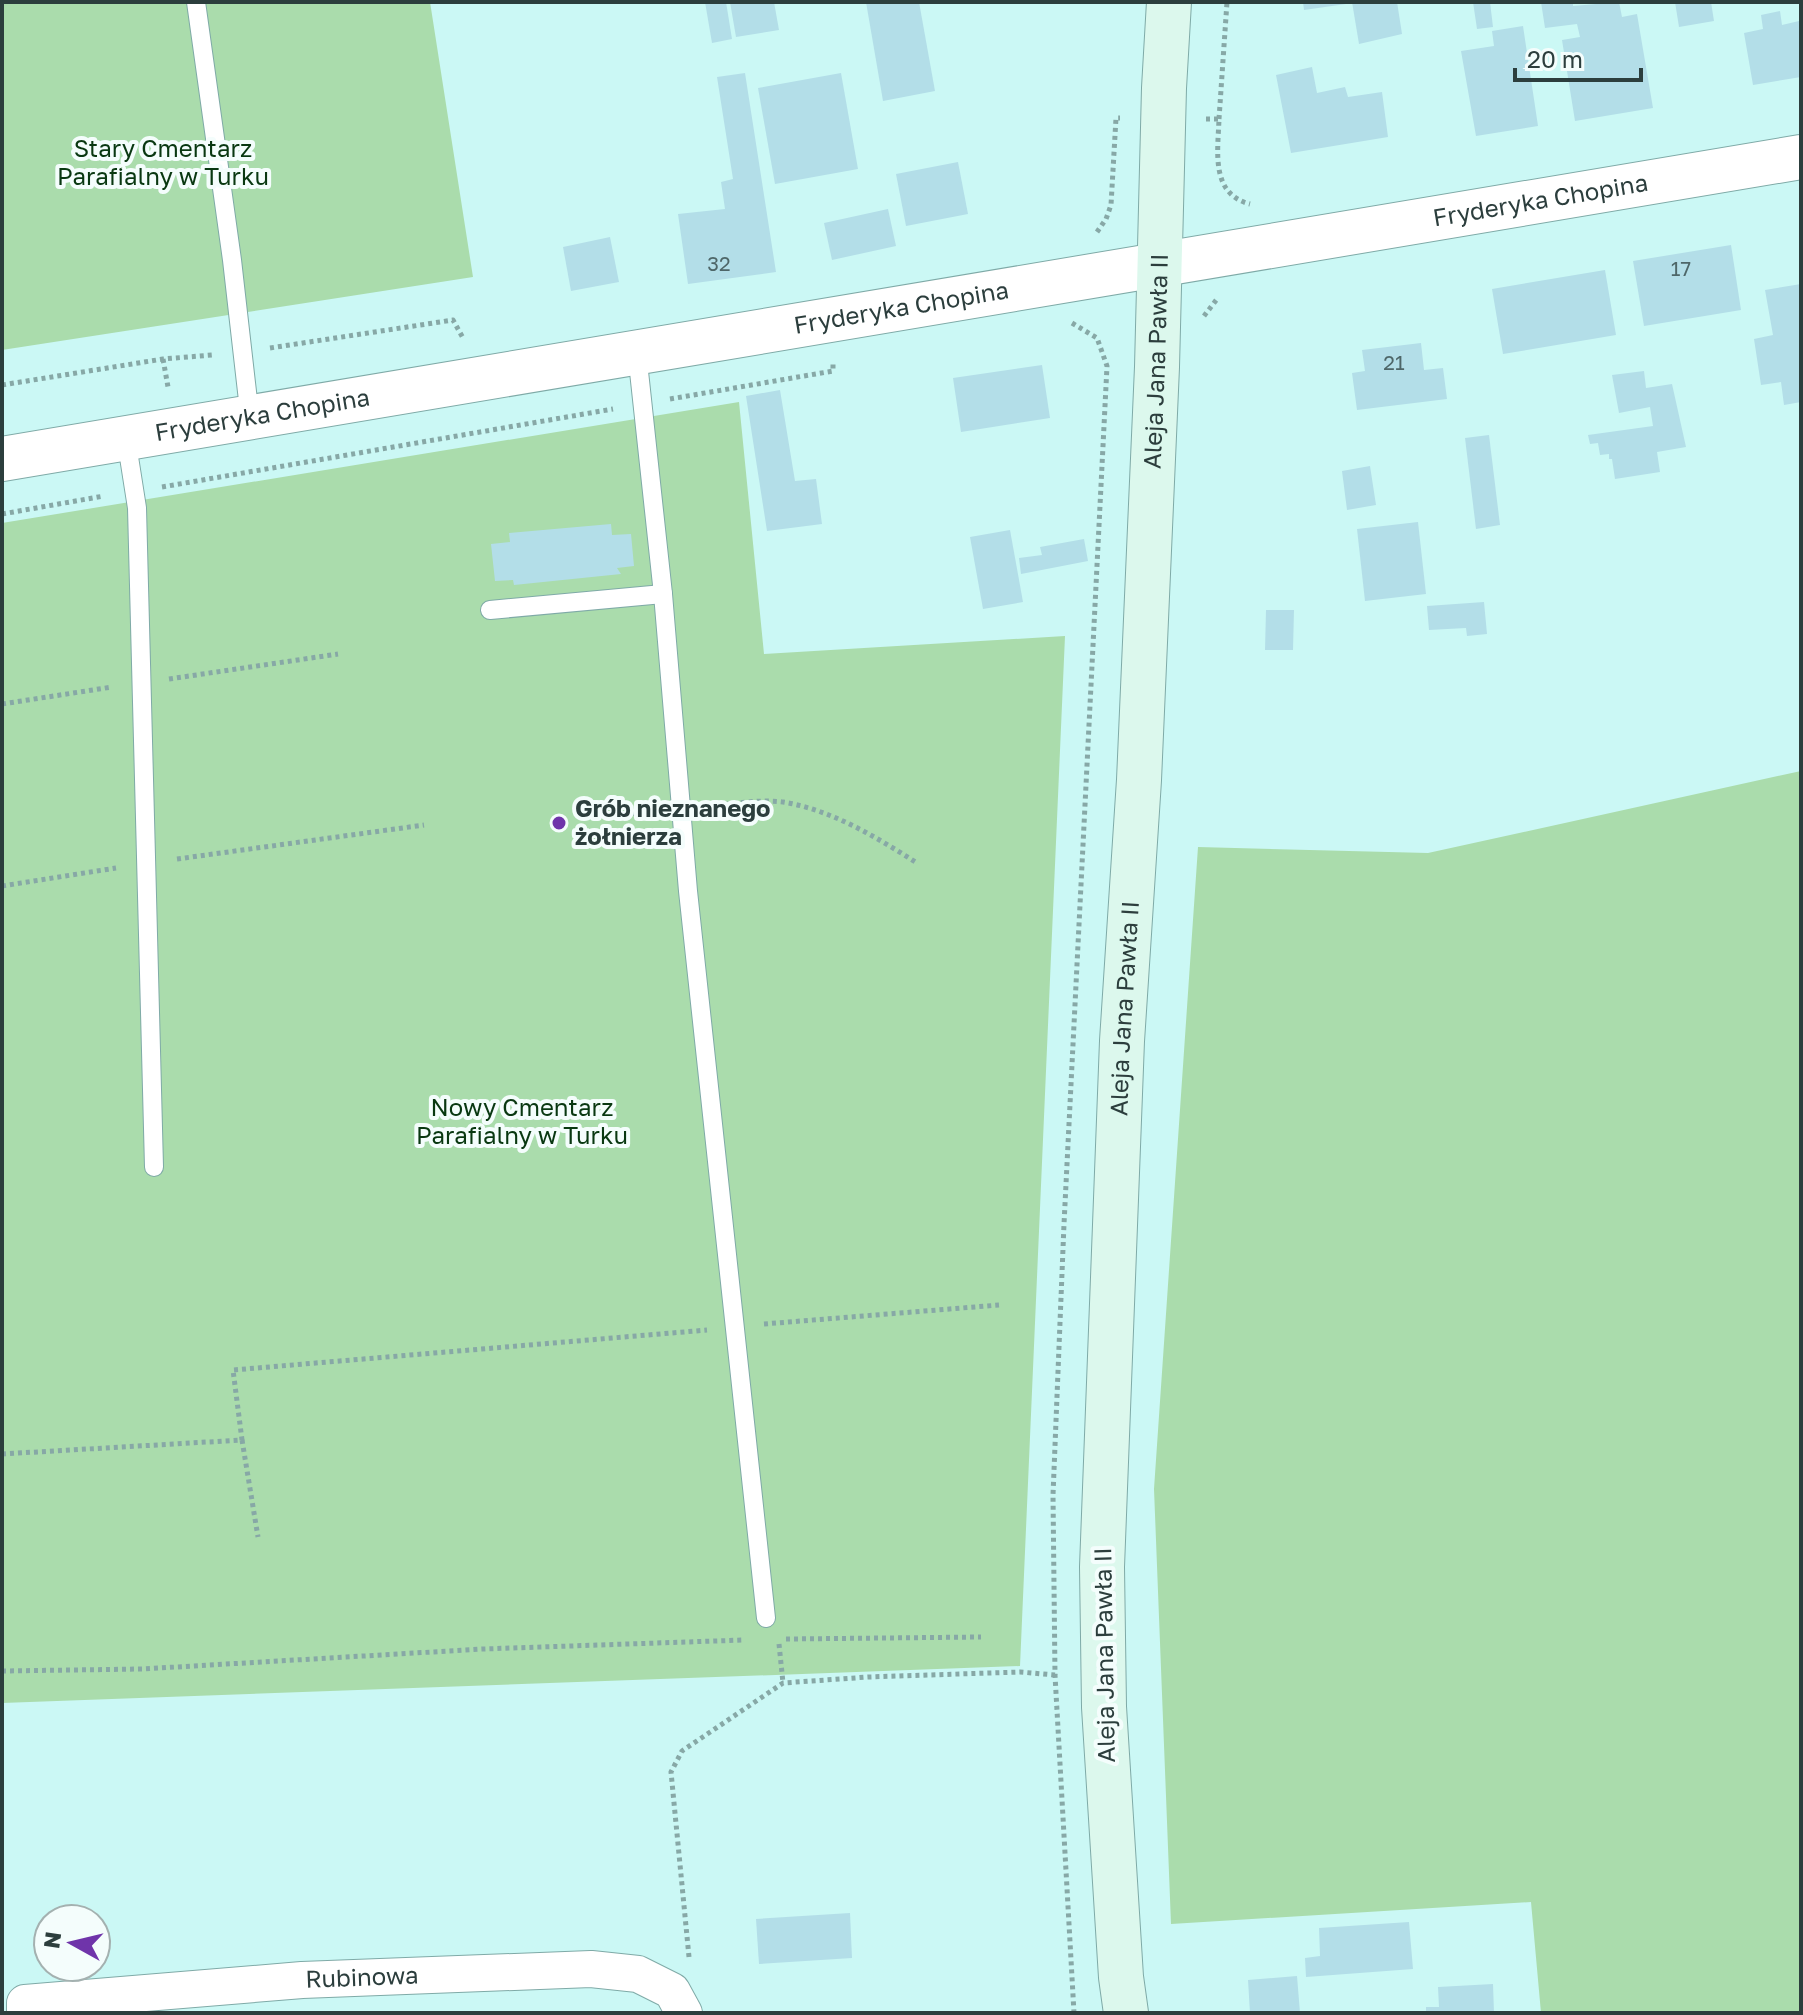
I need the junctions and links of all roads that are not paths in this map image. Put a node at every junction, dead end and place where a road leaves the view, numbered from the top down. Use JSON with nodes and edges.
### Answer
{"nodes":[{"id":1,"x":196,"y":2,"type":"edge"},
{"id":2,"x":1169,"y":2,"type":"edge"},
{"id":3,"x":1801,"y":157,"type":"edge"},
{"id":4,"x":1160,"y":266,"type":"junction"},
{"id":5,"x":637,"y":353,"type":"junction"},
{"id":6,"x":250,"y":418,"type":"junction"},
{"id":7,"x":126,"y":438,"type":"junction"},
{"id":8,"x":2,"y":459,"type":"edge"},
{"id":9,"x":663,"y":594,"type":"junction"},
{"id":10,"x":490,"y":610,"type":"dead end"},
{"id":11,"x":154,"y":1167,"type":"dead end"},
{"id":12,"x":766,"y":1618,"type":"dead end"},
{"id":13,"x":25,"y":2008,"type":"edge"},
{"id":14,"x":684,"y":2013,"type":"edge"},
{"id":15,"x":1126,"y":2013,"type":"edge"}],
"edges":[{"from":1,"to":6,"type":"lane"},
{"from":2,"to":4,"type":"main road","name":"Aleja Jana Pawła II"},
{"from":3,"to":4,"type":"street","name":"Fryderyka Chopina"},
{"from":4,"to":5,"type":"street","name":"Fryderyka Chopina"},
{"from":4,"to":15,"type":"main road","name":"Aleja Jana Pawła II"},
{"from":5,"to":6,"type":"street","name":"Fryderyka Chopina"},
{"from":5,"to":9,"type":"lane"},
{"from":6,"to":7,"type":"street","name":"Fryderyka Chopina"},
{"from":7,"to":8,"type":"street","name":"Fryderyka Chopina"},
{"from":7,"to":11,"type":"lane"},
{"from":9,"to":10,"type":"lane"},
{"from":9,"to":12,"type":"lane"},
{"from":13,"to":14,"type":"street","name":"Rubinowa"}]}
